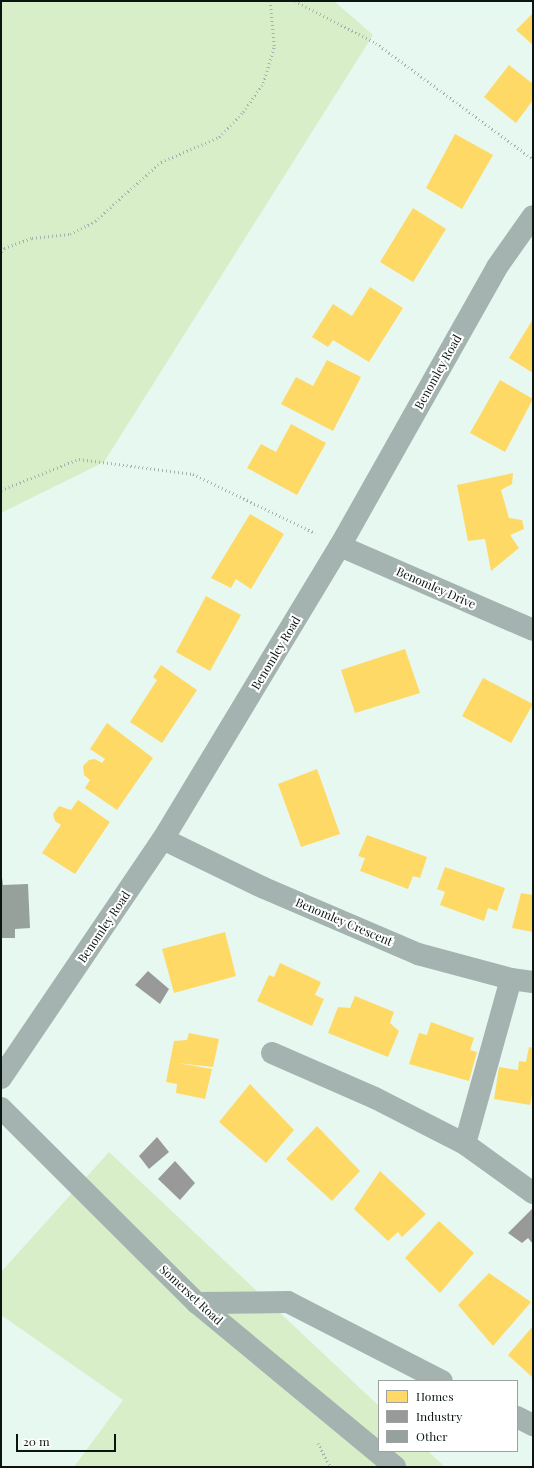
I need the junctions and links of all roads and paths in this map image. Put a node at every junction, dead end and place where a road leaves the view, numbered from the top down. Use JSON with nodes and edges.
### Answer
{"nodes":[{"id":1,"x":270,"y":1,"type":"edge"},
{"id":2,"x":295,"y":1,"type":"edge"},
{"id":3,"x":533,"y":159,"type":"edge"},
{"id":4,"x":533,"y":216,"type":"edge"},
{"id":5,"x":1,"y":252,"type":"edge"},
{"id":6,"x":1,"y":490,"type":"edge"},
{"id":7,"x":340,"y":546,"type":"junction"},
{"id":8,"x":533,"y":630,"type":"edge"},
{"id":9,"x":163,"y":839,"type":"junction"},
{"id":10,"x":511,"y":979,"type":"junction"},
{"id":11,"x":533,"y":982,"type":"edge"},
{"id":12,"x":272,"y":1054,"type":"dead end"},
{"id":13,"x":1,"y":1078,"type":"edge"},
{"id":14,"x":1,"y":1108,"type":"edge"},
{"id":15,"x":465,"y":1144,"type":"junction"},
{"id":16,"x":533,"y":1193,"type":"edge"},
{"id":17,"x":197,"y":1303,"type":"junction"},
{"id":18,"x":440,"y":1380,"type":"edge"},
{"id":19,"x":518,"y":1418,"type":"edge"},
{"id":20,"x":533,"y":1425,"type":"edge"},
{"id":21,"x":395,"y":1467,"type":"edge"}],
"edges":[{"from":1,"to":5,"type":"path"},
{"from":2,"to":3,"type":"path"},
{"from":4,"to":7,"type":"street","name":"Benomley Road"},
{"from":6,"to":7,"type":"path"},
{"from":7,"to":8,"type":"street","name":"Benomley Drive"},
{"from":7,"to":9,"type":"street","name":"Benomley Road"},
{"from":9,"to":10,"type":"street","name":"Benomley Crescent"},
{"from":9,"to":13,"type":"street","name":"Benomley Road"},
{"from":10,"to":11,"type":"street","name":"Benomley Crescent"},
{"from":10,"to":15,"type":"street"},
{"from":12,"to":15,"type":"street"},
{"from":14,"to":17,"type":"street","name":"Somerset Road"},
{"from":15,"to":16,"type":"street"},
{"from":17,"to":18,"type":"street"},
{"from":17,"to":21,"type":"street","name":"Somerset Road"},
{"from":19,"to":20,"type":"street"}]}
